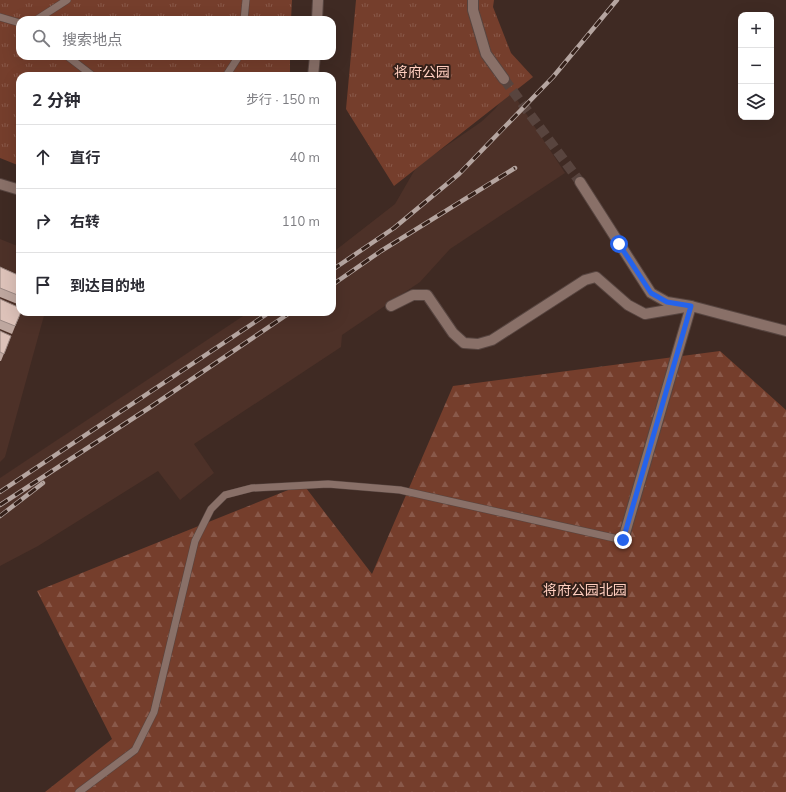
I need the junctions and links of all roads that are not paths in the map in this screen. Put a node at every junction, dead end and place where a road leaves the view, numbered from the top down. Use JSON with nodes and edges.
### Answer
{"nodes":[{"id":1,"x":67,"y":0,"type":"edge"},
{"id":2,"x":246,"y":0,"type":"edge"},
{"id":3,"x":318,"y":0,"type":"edge"},
{"id":4,"x":473,"y":0,"type":"edge"},
{"id":5,"x":42,"y":16,"type":"edge"},
{"id":6,"x":244,"y":16,"type":"edge"},
{"id":7,"x":317,"y":16,"type":"edge"},
{"id":8,"x":0,"y":17,"type":"edge"},
{"id":9,"x":16,"y":22,"type":"edge"},
{"id":10,"x":72,"y":60,"type":"edge"},
{"id":11,"x":236,"y":60,"type":"edge"},
{"id":12,"x":315,"y":60,"type":"edge"},
{"id":13,"x":88,"y":72,"type":"edge"},
{"id":14,"x":229,"y":72,"type":"edge"},
{"id":15,"x":314,"y":72,"type":"edge"},
{"id":16,"x":504,"y":79,"type":"tunnel mouth"},
{"id":17,"x":580,"y":182,"type":"tunnel mouth"},
{"id":18,"x":0,"y":184,"type":"edge"},
{"id":19,"x":16,"y":189,"type":"edge"},
{"id":20,"x":391,"y":306,"type":"dead end"},
{"id":21,"x":691,"y":306,"type":"junction"},
{"id":22,"x":786,"y":331,"type":"edge"},
{"id":23,"x":623,"y":540,"type":"joint"},
{"id":24,"x":79,"y":792,"type":"edge"}],
"edges":[{"from":1,"to":5,"type":"lane"},
{"from":2,"to":6,"type":"lane"},
{"from":3,"to":7,"type":"street"},
{"from":4,"to":16,"type":"street"},
{"from":8,"to":9,"type":"lane"},
{"from":10,"to":13,"type":"lane"},
{"from":11,"to":14,"type":"lane"},
{"from":12,"to":15,"type":"street"},
{"from":17,"to":21,"type":"street"},
{"from":18,"to":19,"type":"street"},
{"from":20,"to":21,"type":"street"},
{"from":21,"to":22,"type":"street"},
{"from":21,"to":23,"type":"street"},
{"from":23,"to":24,"type":"lane"}]}
